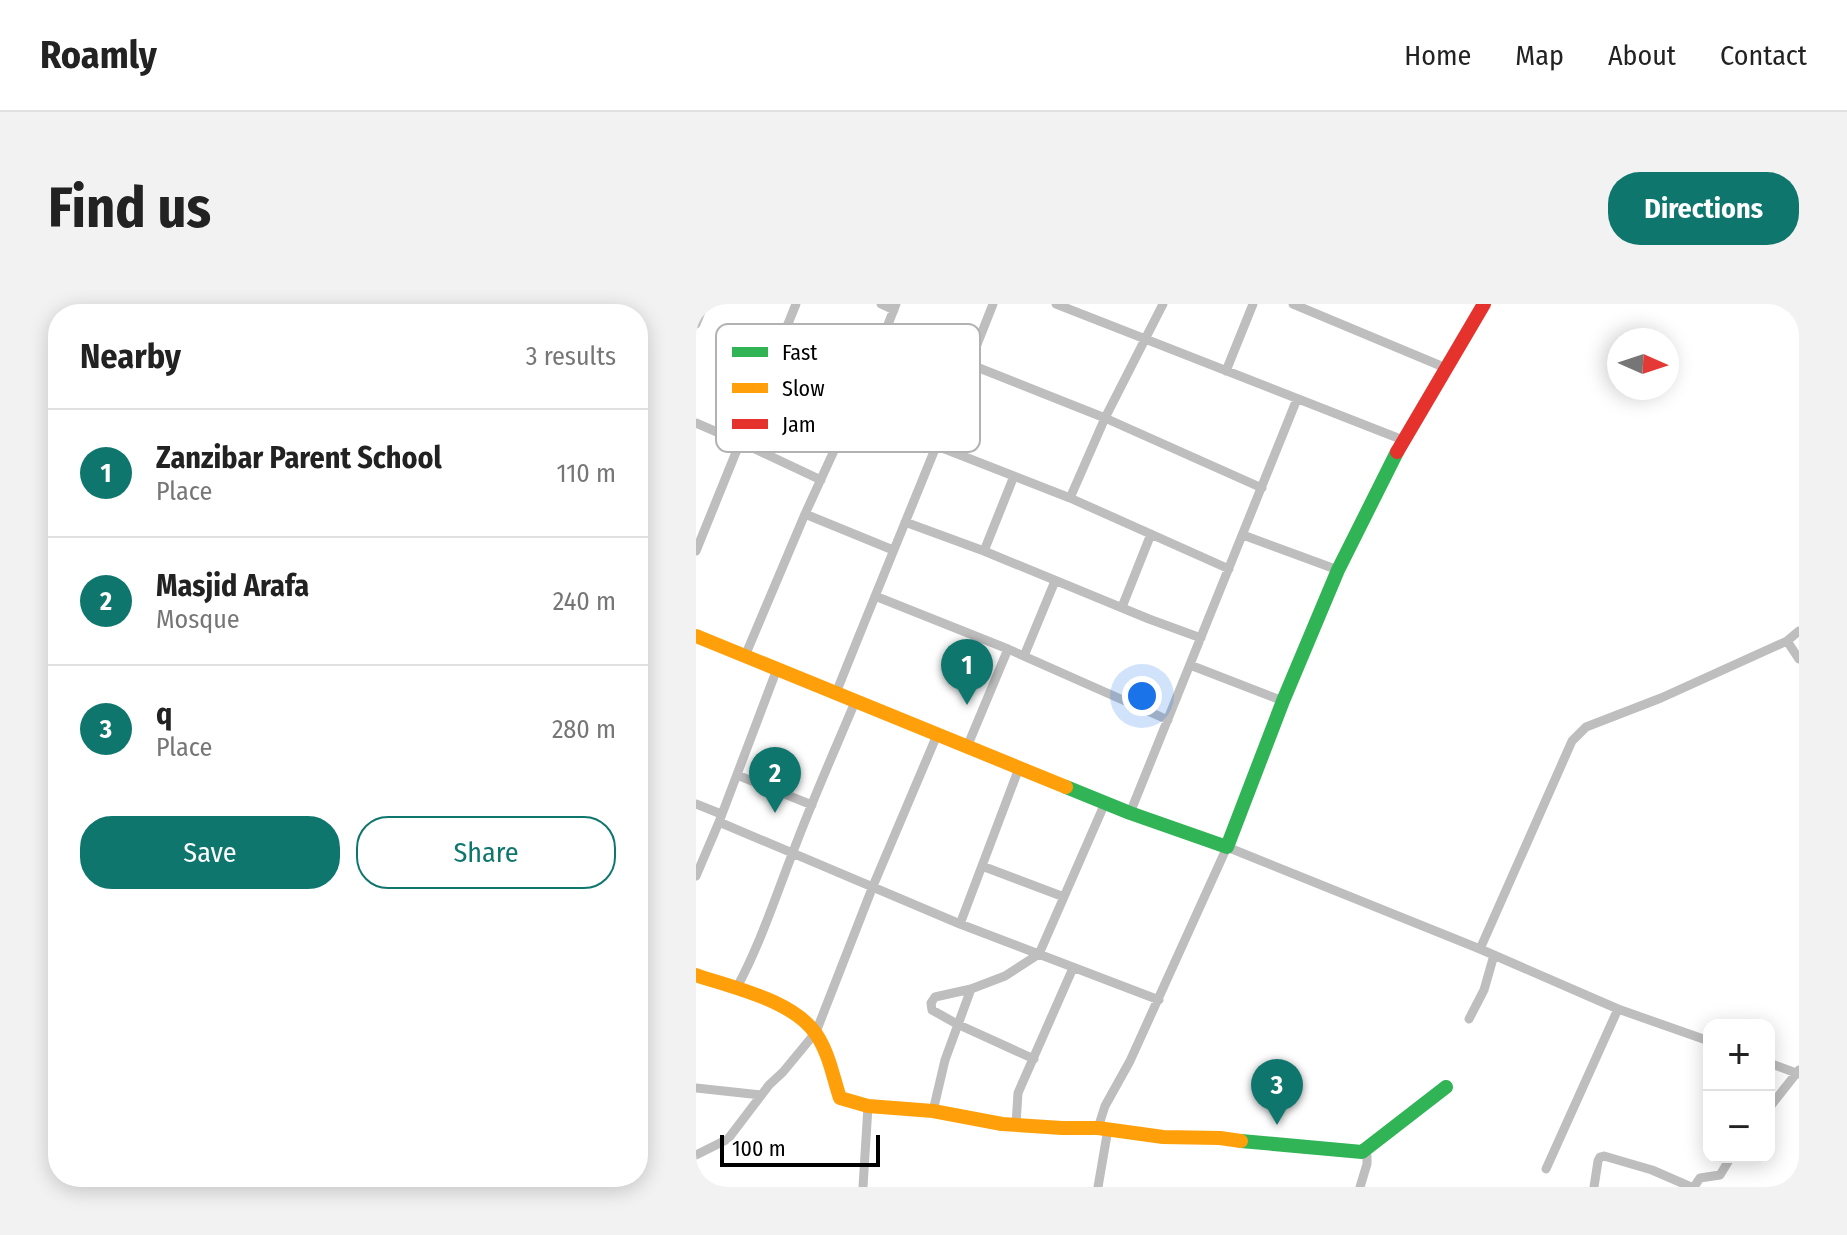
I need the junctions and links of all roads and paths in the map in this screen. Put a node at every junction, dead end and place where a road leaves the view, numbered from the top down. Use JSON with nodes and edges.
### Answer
{"nodes":[{"id":1,"x":704,"y":304,"type":"edge"},
{"id":2,"x":796,"y":304,"type":"edge"},
{"id":3,"x":881,"y":304,"type":"edge"},
{"id":4,"x":993,"y":304,"type":"edge"},
{"id":5,"x":1056,"y":304,"type":"edge"},
{"id":6,"x":1163,"y":304,"type":"edge"},
{"id":7,"x":1253,"y":304,"type":"edge"},
{"id":8,"x":1293,"y":304,"type":"edge"},
{"id":9,"x":1484,"y":304,"type":"edge"},
{"id":10,"x":895,"y":307,"type":"edge"},
{"id":11,"x":1070,"y":307,"type":"edge"},
{"id":12,"x":696,"y":321,"type":"edge"},
{"id":13,"x":788,"y":324,"type":"edge"},
{"id":14,"x":980,"y":336,"type":"edge"},
{"id":15,"x":1144,"y":339,"type":"junction"},
{"id":16,"x":980,"y":368,"type":"edge"},
{"id":17,"x":1446,"y":368,"type":"junction"},
{"id":18,"x":1226,"y":371,"type":"junction"},
{"id":19,"x":1297,"y":399,"type":"junction"},
{"id":20,"x":1105,"y":418,"type":"junction"},
{"id":21,"x":696,"y":423,"type":"edge"},
{"id":22,"x":716,"y":432,"type":"edge"},
{"id":23,"x":1403,"y":440,"type":"junction"},
{"id":24,"x":736,"y":452,"type":"edge"},
{"id":25,"x":761,"y":452,"type":"edge"},
{"id":26,"x":834,"y":452,"type":"edge"},
{"id":27,"x":934,"y":452,"type":"edge"},
{"id":28,"x":952,"y":452,"type":"edge"},
{"id":29,"x":1014,"y":476,"type":"junction"},
{"id":30,"x":821,"y":480,"type":"junction"},
{"id":31,"x":1262,"y":488,"type":"junction"},
{"id":32,"x":1070,"y":498,"type":"junction"},
{"id":33,"x":805,"y":514,"type":"junction"},
{"id":34,"x":905,"y":522,"type":"junction"},
{"id":35,"x":1151,"y":534,"type":"junction"},
{"id":36,"x":1243,"y":535,"type":"junction"},
{"id":37,"x":893,"y":550,"type":"junction"},
{"id":38,"x":696,"y":551,"type":"edge"},
{"id":39,"x":984,"y":551,"type":"junction"},
{"id":40,"x":1229,"y":569,"type":"junction"},
{"id":41,"x":1338,"y":570,"type":"junction"},
{"id":42,"x":1055,"y":581,"type":"junction"},
{"id":43,"x":875,"y":596,"type":"junction"},
{"id":44,"x":1122,"y":607,"type":"junction"},
{"id":45,"x":1799,"y":631,"type":"edge"},
{"id":46,"x":1201,"y":638,"type":"junction"},
{"id":47,"x":697,"y":639,"type":"edge"},
{"id":48,"x":1787,"y":641,"type":"junction"},
{"id":49,"x":1008,"y":649,"type":"junction"},
{"id":50,"x":745,"y":656,"type":"junction"},
{"id":51,"x":1024,"y":656,"type":"junction"},
{"id":52,"x":1799,"y":659,"type":"edge"},
{"id":53,"x":1190,"y":665,"type":"junction"},
{"id":54,"x":777,"y":669,"type":"junction"},
{"id":55,"x":836,"y":693,"type":"junction"},
{"id":56,"x":1283,"y":701,"type":"junction"},
{"id":57,"x":855,"y":702,"type":"junction"},
{"id":58,"x":1168,"y":720,"type":"junction"},
{"id":59,"x":937,"y":735,"type":"junction"},
{"id":60,"x":967,"y":747,"type":"junction"},
{"id":61,"x":1019,"y":768,"type":"junction"},
{"id":62,"x":737,"y":775,"type":"junction"},
{"id":63,"x":1105,"y":803,"type":"junction"},
{"id":64,"x":696,"y":804,"type":"edge"},
{"id":65,"x":812,"y":805,"type":"junction"},
{"id":66,"x":1130,"y":813,"type":"junction"},
{"id":67,"x":720,"y":818,"type":"junction"},
{"id":68,"x":1227,"y":847,"type":"junction"},
{"id":69,"x":793,"y":852,"type":"junction"},
{"id":70,"x":982,"y":866,"type":"junction"},
{"id":71,"x":696,"y":876,"type":"edge"},
{"id":72,"x":873,"y":886,"type":"junction"},
{"id":73,"x":1064,"y":897,"type":"junction"},
{"id":74,"x":960,"y":924,"type":"junction"},
{"id":75,"x":1480,"y":949,"type":"junction"},
{"id":76,"x":1039,"y":954,"type":"junction"},
{"id":77,"x":1494,"y":955,"type":"junction"},
{"id":78,"x":1073,"y":968,"type":"junction"},
{"id":79,"x":696,"y":975,"type":"edge"},
{"id":80,"x":736,"y":989,"type":"junction"},
{"id":81,"x":971,"y":989,"type":"junction"},
{"id":82,"x":1159,"y":1000,"type":"junction"},
{"id":83,"x":1618,"y":1009,"type":"junction"},
{"id":84,"x":1469,"y":1019,"type":"dead end"},
{"id":85,"x":957,"y":1024,"type":"junction"},
{"id":86,"x":816,"y":1032,"type":"junction"},
{"id":87,"x":1703,"y":1039,"type":"edge"},
{"id":88,"x":1034,"y":1059,"type":"junction"},
{"id":89,"x":1775,"y":1065,"type":"edge"},
{"id":90,"x":1798,"y":1072,"type":"edge"},
{"id":91,"x":1446,"y":1087,"type":"dead end"},
{"id":92,"x":696,"y":1088,"type":"edge"},
{"id":93,"x":761,"y":1095,"type":"junction"},
{"id":94,"x":1775,"y":1101,"type":"edge"},
{"id":95,"x":868,"y":1106,"type":"junction"},
{"id":96,"x":933,"y":1111,"type":"junction"},
{"id":97,"x":1016,"y":1124,"type":"junction"},
{"id":98,"x":1103,"y":1128,"type":"junction"},
{"id":99,"x":1362,"y":1152,"type":"junction"},
{"id":100,"x":696,"y":1155,"type":"edge"},
{"id":101,"x":1727,"y":1163,"type":"edge"},
{"id":102,"x":1546,"y":1169,"type":"dead end"},
{"id":103,"x":863,"y":1187,"type":"edge"},
{"id":104,"x":1098,"y":1187,"type":"edge"},
{"id":105,"x":1360,"y":1187,"type":"edge"},
{"id":106,"x":1594,"y":1187,"type":"edge"},
{"id":107,"x":1692,"y":1187,"type":"edge"}],
"edges":[{"from":1,"to":12,"type":"street"},
{"from":2,"to":13,"type":"street"},
{"from":3,"to":10,"type":"street"},
{"from":4,"to":14,"type":"street"},
{"from":5,"to":11,"type":"street"},
{"from":6,"to":15,"type":"street"},
{"from":7,"to":18,"type":"street"},
{"from":8,"to":17,"type":"street"},
{"from":9,"to":17,"type":"street"},
{"from":11,"to":15,"type":"street"},
{"from":15,"to":18,"type":"street"},
{"from":15,"to":20,"type":"street"},
{"from":16,"to":20,"type":"street"},
{"from":17,"to":23,"type":"street"},
{"from":18,"to":19,"type":"street"},
{"from":19,"to":23,"type":"street"},
{"from":19,"to":31,"type":"street"},
{"from":20,"to":31,"type":"street"},
{"from":20,"to":32,"type":"street"},
{"from":21,"to":22,"type":"street"},
{"from":23,"to":41,"type":"street"},
{"from":24,"to":38,"type":"street"},
{"from":25,"to":30,"type":"street"},
{"from":26,"to":30,"type":"street"},
{"from":27,"to":34,"type":"street"},
{"from":28,"to":29,"type":"street"},
{"from":29,"to":32,"type":"street"},
{"from":29,"to":39,"type":"street"},
{"from":30,"to":33,"type":"street"},
{"from":31,"to":36,"type":"street"},
{"from":32,"to":35,"type":"street"},
{"from":33,"to":37,"type":"street"},
{"from":33,"to":50,"type":"street"},
{"from":34,"to":37,"type":"street"},
{"from":34,"to":39,"type":"street"},
{"from":35,"to":40,"type":"street"},
{"from":35,"to":44,"type":"street"},
{"from":36,"to":40,"type":"street"},
{"from":36,"to":41,"type":"street"},
{"from":37,"to":43,"type":"street"},
{"from":39,"to":42,"type":"street"},
{"from":40,"to":46,"type":"street"},
{"from":41,"to":56,"type":"street"},
{"from":42,"to":44,"type":"street"},
{"from":42,"to":51,"type":"street"},
{"from":43,"to":49,"type":"street"},
{"from":43,"to":55,"type":"street"},
{"from":44,"to":46,"type":"street"},
{"from":45,"to":48,"type":"street"},
{"from":46,"to":53,"type":"street"},
{"from":47,"to":50,"type":"street"},
{"from":48,"to":52,"type":"street"},
{"from":48,"to":75,"type":"street"},
{"from":49,"to":51,"type":"street"},
{"from":49,"to":60,"type":"street"},
{"from":50,"to":54,"type":"street"},
{"from":51,"to":58,"type":"street"},
{"from":53,"to":56,"type":"street"},
{"from":53,"to":58,"type":"street"},
{"from":54,"to":55,"type":"street"},
{"from":54,"to":62,"type":"street"},
{"from":55,"to":57,"type":"street"},
{"from":56,"to":68,"type":"street"},
{"from":57,"to":59,"type":"street"},
{"from":57,"to":65,"type":"street"},
{"from":58,"to":66,"type":"street"},
{"from":59,"to":60,"type":"street"},
{"from":59,"to":72,"type":"street"},
{"from":60,"to":61,"type":"street"},
{"from":61,"to":63,"type":"street"},
{"from":61,"to":70,"type":"street"},
{"from":62,"to":65,"type":"street"},
{"from":62,"to":67,"type":"street"},
{"from":63,"to":66,"type":"street"},
{"from":63,"to":73,"type":"street"},
{"from":64,"to":67,"type":"street"},
{"from":65,"to":69,"type":"street"},
{"from":66,"to":68,"type":"street"},
{"from":67,"to":69,"type":"street"},
{"from":67,"to":71,"type":"street"},
{"from":68,"to":75,"type":"street"},
{"from":68,"to":82,"type":"street"},
{"from":69,"to":72,"type":"street"},
{"from":69,"to":80,"type":"street"},
{"from":70,"to":73,"type":"street"},
{"from":70,"to":74,"type":"street"},
{"from":72,"to":74,"type":"street"},
{"from":72,"to":86,"type":"street"},
{"from":73,"to":76,"type":"street"},
{"from":74,"to":76,"type":"street"},
{"from":75,"to":77,"type":"street"},
{"from":76,"to":78,"type":"street"},
{"from":76,"to":81,"type":"street"},
{"from":77,"to":83,"type":"street"},
{"from":77,"to":84,"type":"street"},
{"from":78,"to":82,"type":"street"},
{"from":78,"to":88,"type":"street"},
{"from":79,"to":80,"type":"street"},
{"from":80,"to":86,"type":"street"},
{"from":81,"to":85,"type":"street"},
{"from":81,"to":85,"type":"street"},
{"from":82,"to":98,"type":"street"},
{"from":83,"to":87,"type":"street"},
{"from":83,"to":102,"type":"street"},
{"from":85,"to":88,"type":"street"},
{"from":85,"to":96,"type":"street"},
{"from":86,"to":93,"type":"street"},
{"from":86,"to":95,"type":"street"},
{"from":88,"to":97,"type":"street"},
{"from":89,"to":90,"type":"street"},
{"from":90,"to":94,"type":"street"},
{"from":91,"to":99,"type":"street"},
{"from":92,"to":93,"type":"street"},
{"from":93,"to":100,"type":"street"},
{"from":95,"to":96,"type":"street"},
{"from":95,"to":103,"type":"street"},
{"from":96,"to":97,"type":"street"},
{"from":97,"to":98,"type":"street"},
{"from":98,"to":99,"type":"street"},
{"from":98,"to":104,"type":"street"},
{"from":99,"to":105,"type":"street"},
{"from":101,"to":107,"type":"street"},
{"from":106,"to":107,"type":"street"}]}
